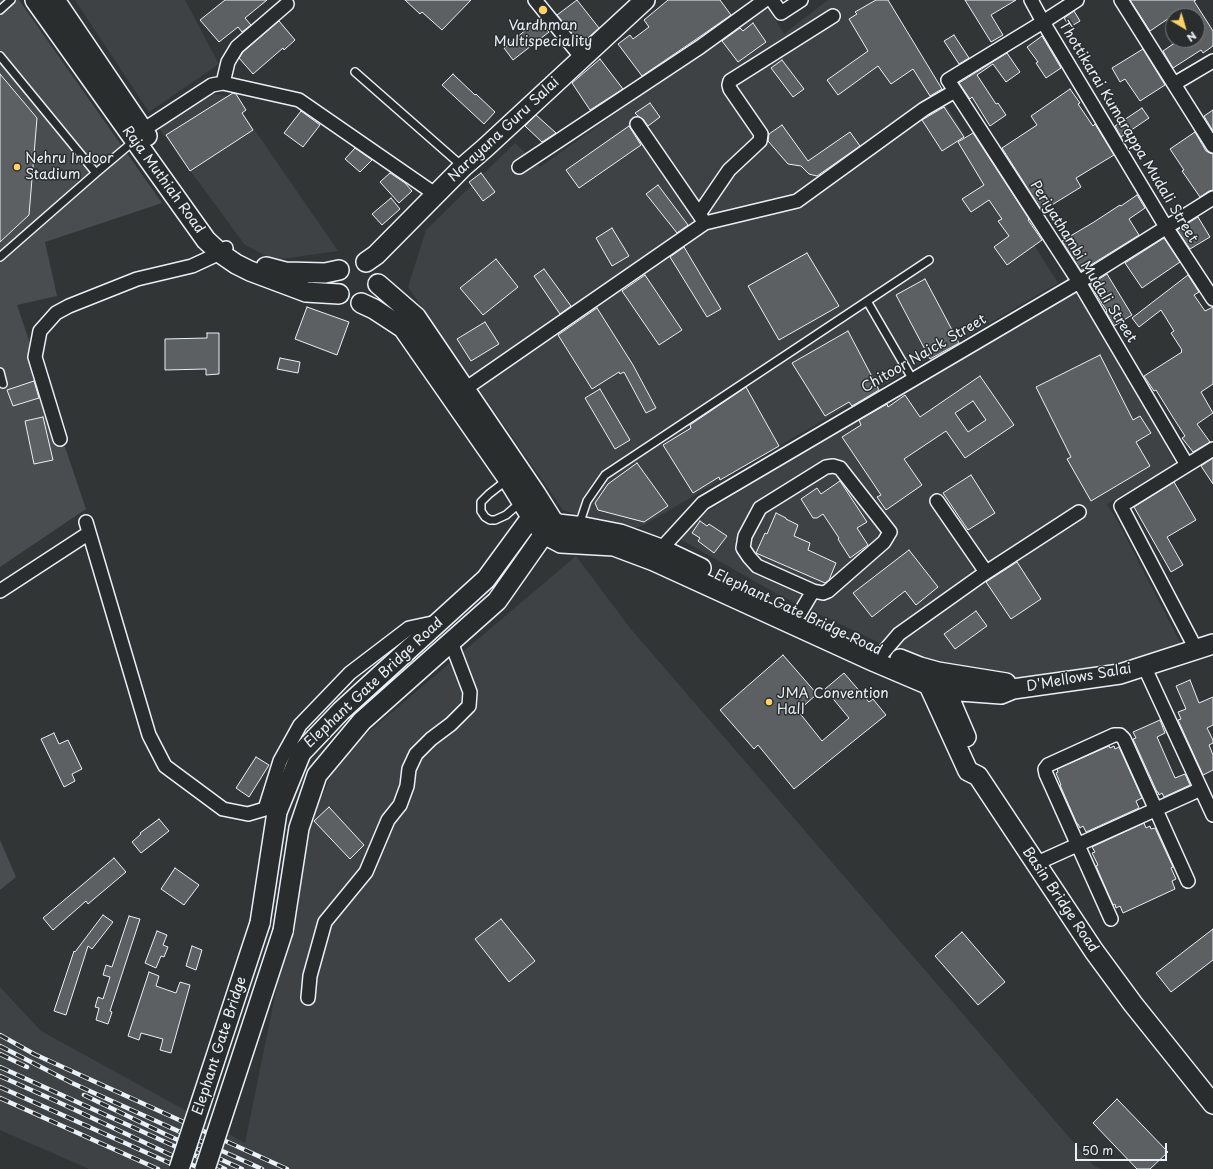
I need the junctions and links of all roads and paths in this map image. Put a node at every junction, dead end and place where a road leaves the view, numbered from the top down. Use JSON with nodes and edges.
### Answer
{"nodes":[{"id":1,"x":11,"y":0,"type":"edge"},
{"id":2,"x":35,"y":0,"type":"edge"},
{"id":3,"x":55,"y":0,"type":"edge"},
{"id":4,"x":535,"y":0,"type":"edge"},
{"id":5,"x":645,"y":0,"type":"edge"},
{"id":6,"x":765,"y":0,"type":"edge"},
{"id":7,"x":772,"y":0,"type":"edge"},
{"id":8,"x":801,"y":0,"type":"edge"},
{"id":9,"x":1031,"y":0,"type":"edge"},
{"id":10,"x":1077,"y":0,"type":"edge"},
{"id":11,"x":1121,"y":0,"type":"edge"},
{"id":12,"x":287,"y":4,"type":"dead end"},
{"id":13,"x":0,"y":10,"type":"edge"},
{"id":14,"x":833,"y":16,"type":"dead end"},
{"id":15,"x":1043,"y":22,"type":"junction"},
{"id":16,"x":0,"y":56,"type":"edge"},
{"id":17,"x":582,"y":58,"type":"junction"},
{"id":18,"x":1213,"y":61,"type":"edge"},
{"id":19,"x":355,"y":72,"type":"dead end"},
{"id":20,"x":224,"y":83,"type":"junction"},
{"id":21,"x":1174,"y":84,"type":"junction"},
{"id":22,"x":955,"y":91,"type":"junction"},
{"id":23,"x":637,"y":124,"type":"dead end"},
{"id":24,"x":138,"y":134,"type":"junction"},
{"id":25,"x":1213,"y":146,"type":"edge"},
{"id":26,"x":462,"y":166,"type":"junction"},
{"id":27,"x":519,"y":166,"type":"dead end"},
{"id":28,"x":96,"y":173,"type":"junction"},
{"id":29,"x":434,"y":194,"type":"junction"},
{"id":30,"x":1213,"y":198,"type":"edge"},
{"id":31,"x":702,"y":219,"type":"junction"},
{"id":32,"x":1166,"y":227,"type":"junction"},
{"id":33,"x":224,"y":250,"type":"junction"},
{"id":34,"x":0,"y":256,"type":"edge"},
{"id":35,"x":929,"y":260,"type":"dead end"},
{"id":36,"x":366,"y":262,"type":"junction"},
{"id":37,"x":340,"y":270,"type":"junction"},
{"id":38,"x":1079,"y":282,"type":"junction"},
{"id":39,"x":378,"y":284,"type":"junction"},
{"id":40,"x":339,"y":294,"type":"junction"},
{"id":41,"x":1213,"y":299,"type":"edge"},
{"id":42,"x":867,"y":301,"type":"junction"},
{"id":43,"x":361,"y":302,"type":"junction"},
{"id":44,"x":0,"y":372,"type":"edge"},
{"id":45,"x":913,"y":380,"type":"junction"},
{"id":46,"x":3,"y":384,"type":"dead end"},
{"id":47,"x":465,"y":389,"type":"junction"},
{"id":48,"x":60,"y":439,"type":"dead end"},
{"id":49,"x":1213,"y":449,"type":"edge"},
{"id":50,"x":1187,"y":465,"type":"junction"},
{"id":51,"x":508,"y":479,"type":"junction"},
{"id":52,"x":937,"y":500,"type":"dead end"},
{"id":53,"x":530,"y":508,"type":"junction"},
{"id":54,"x":1079,"y":512,"type":"dead end"},
{"id":55,"x":579,"y":526,"type":"junction"},
{"id":56,"x":548,"y":527,"type":"junction"},
{"id":57,"x":661,"y":549,"type":"junction"},
{"id":58,"x":986,"y":572,"type":"junction"},
{"id":59,"x":0,"y":591,"type":"edge"},
{"id":60,"x":813,"y":591,"type":"junction"},
{"id":61,"x":800,"y":614,"type":"junction"},
{"id":62,"x":439,"y":622,"type":"junction"},
{"id":63,"x":451,"y":642,"type":"junction"},
{"id":64,"x":1205,"y":646,"type":"edge"},
{"id":65,"x":879,"y":657,"type":"junction"},
{"id":66,"x":1144,"y":666,"type":"junction"},
{"id":67,"x":920,"y":667,"type":"joint"},
{"id":68,"x":938,"y":682,"type":"junction"},
{"id":69,"x":1201,"y":789,"type":"junction"},
{"id":70,"x":1155,"y":809,"type":"junction"},
{"id":71,"x":1213,"y":816,"type":"edge"},
{"id":72,"x":1078,"y":844,"type":"junction"},
{"id":73,"x":1035,"y":864,"type":"junction"},
{"id":74,"x":1188,"y":881,"type":"dead end"},
{"id":75,"x":1111,"y":919,"type":"dead end"},
{"id":76,"x":260,"y":923,"type":"joint"},
{"id":77,"x":283,"y":931,"type":"joint"},
{"id":78,"x":308,"y":998,"type":"dead end"},
{"id":79,"x":1213,"y":1104,"type":"edge"},
{"id":80,"x":179,"y":1169,"type":"edge"},
{"id":81,"x":205,"y":1169,"type":"edge"}],
"edges":[{"from":1,"to":13,"type":"lane"},
{"from":2,"to":24,"type":"main road","name":"Raja Muthiah Road"},
{"from":3,"to":24,"type":"main road","name":"Raja Muthiah Road"},
{"from":4,"to":17,"type":"street"},
{"from":5,"to":17,"type":"main road","name":"Narayana Guru Salai"},
{"from":6,"to":27,"type":"street"},
{"from":7,"to":8,"type":"street"},
{"from":9,"to":15,"type":"street","name":"Thottikarai Kumarappa Mudali Street"},
{"from":10,"to":15,"type":"street"},
{"from":11,"to":21,"type":"street"},
{"from":12,"to":20,"type":"street"},
{"from":14,"to":31,"type":"street"},
{"from":15,"to":22,"type":"street","name":"Periyathambi Mudali Street"},
{"from":15,"to":32,"type":"street","name":"Thottikarai Kumarappa Mudali Street"},
{"from":16,"to":28,"type":"lane"},
{"from":17,"to":26,"type":"main road","name":"Narayana Guru Salai"},
{"from":18,"to":21,"type":"street"},
{"from":19,"to":26,"type":"lane"},
{"from":20,"to":24,"type":"street"},
{"from":20,"to":29,"type":"street"},
{"from":21,"to":25,"type":"street"},
{"from":22,"to":31,"type":"street"},
{"from":22,"to":38,"type":"street","name":"Periyathambi Mudali Street"},
{"from":23,"to":31,"type":"street"},
{"from":24,"to":28,"type":"lane"},
{"from":24,"to":33,"type":"main road","name":"Raja Muthiah Road"},
{"from":26,"to":29,"type":"main road","name":"Narayana Guru Salai"},
{"from":28,"to":34,"type":"lane"},
{"from":29,"to":36,"type":"main road","name":"Narayana Guru Salai"},
{"from":30,"to":32,"type":"street","name":"Chitoor Naick Street"},
{"from":31,"to":47,"type":"street"},
{"from":32,"to":38,"type":"street","name":"Chitoor Naick Street"},
{"from":32,"to":41,"type":"street","name":"Thottikarai Kumarappa Mudali Street"},
{"from":33,"to":37,"type":"main road","name":"Raja Muthiah Road"},
{"from":33,"to":40,"type":"main road","name":"Raja Muthiah Road"},
{"from":33,"to":48,"type":"street"},
{"from":35,"to":42,"type":"lane"},
{"from":36,"to":37,"type":"main road"},
{"from":36,"to":39,"type":"main road"},
{"from":37,"to":40,"type":"main road"},
{"from":38,"to":45,"type":"street","name":"Chitoor Naick Street"},
{"from":38,"to":50,"type":"street","name":"Periyathambi Mudali Street"},
{"from":39,"to":43,"type":"main road"},
{"from":39,"to":47,"type":"main road"},
{"from":40,"to":43,"type":"main road"},
{"from":42,"to":45,"type":"lane"},
{"from":42,"to":55,"type":"lane"},
{"from":43,"to":51,"type":"main road"},
{"from":44,"to":46,"type":"lane"},
{"from":45,"to":57,"type":"street","name":"Chitoor Naick Street"},
{"from":47,"to":53,"type":"main road"},
{"from":49,"to":50,"type":"street"},
{"from":50,"to":64,"type":"street"},
{"from":51,"to":53,"type":"main road"},
{"from":51,"to":53,"type":"lane"},
{"from":52,"to":58,"type":"street"},
{"from":53,"to":56,"type":"main road"},
{"from":53,"to":62,"type":"main road","name":"Elephant Gate Bridge Road"},
{"from":54,"to":58,"type":"street"},
{"from":55,"to":56,"type":"main road","name":"Elephant Gate Bridge Road"},
{"from":55,"to":57,"type":"main road","name":"Elephant Gate Bridge Road"},
{"from":56,"to":63,"type":"main road","name":"Elephant Gate Bridge Road"},
{"from":56,"to":65,"type":"main road"},
{"from":57,"to":61,"type":"main road","name":"Elephant Gate Bridge Road"},
{"from":58,"to":65,"type":"street"},
{"from":59,"to":62,"type":"street"},
{"from":60,"to":60,"type":"street"},
{"from":60,"to":61,"type":"street"},
{"from":61,"to":65,"type":"main road","name":"Elephant Gate Bridge Road"},
{"from":62,"to":76,"type":"main road","name":"Elephant Gate Bridge Road"},
{"from":63,"to":77,"type":"main road","name":"Elephant Gate Bridge Road"},
{"from":63,"to":78,"type":"street"},
{"from":64,"to":66,"type":"main road","name":"D'Mellows Salai"},
{"from":65,"to":67,"type":"main road","name":"Elephant Gate Bridge Road"},
{"from":65,"to":68,"type":"main road"},
{"from":66,"to":68,"type":"main road","name":"D'Mellows Salai"},
{"from":66,"to":69,"type":"street"},
{"from":67,"to":68,"type":"main road","name":"Basin Bridge Road"},
{"from":68,"to":73,"type":"main road","name":"Basin Bridge Road"},
{"from":69,"to":70,"type":"street"},
{"from":69,"to":71,"type":"street"},
{"from":70,"to":72,"type":"street"},
{"from":70,"to":72,"type":"street"},
{"from":70,"to":74,"type":"street"},
{"from":72,"to":73,"type":"street"},
{"from":72,"to":75,"type":"street"},
{"from":73,"to":79,"type":"main road","name":"Basin Bridge Road"},
{"from":76,"to":80,"type":"main road","name":"Elephant Gate Bridge","bridge":true},
{"from":77,"to":81,"type":"main road","name":"Elephant Gate Bridge","bridge":true}]}
